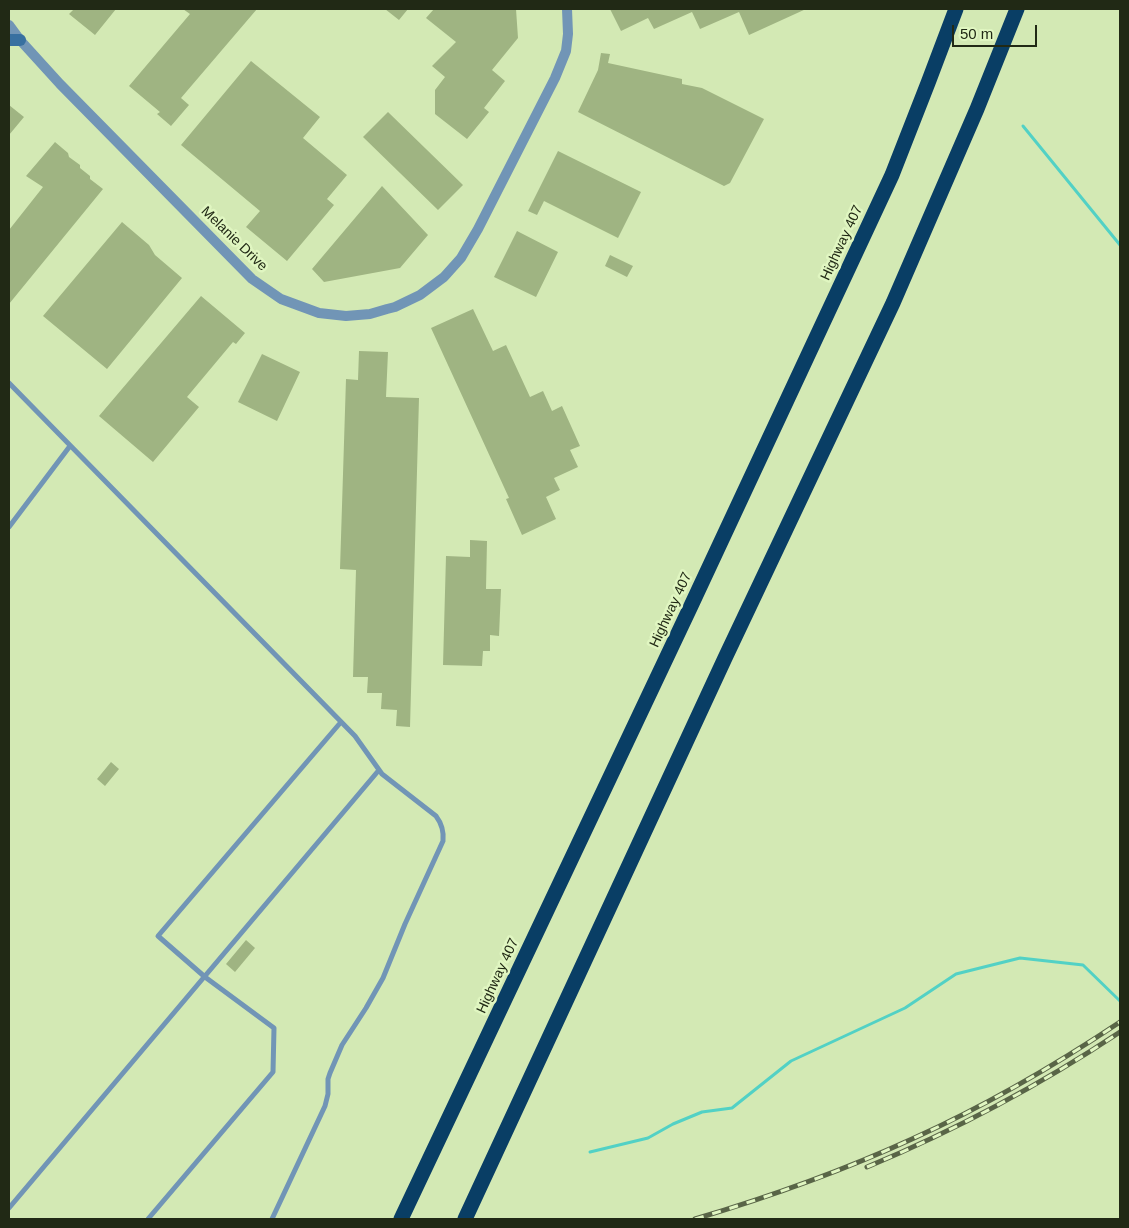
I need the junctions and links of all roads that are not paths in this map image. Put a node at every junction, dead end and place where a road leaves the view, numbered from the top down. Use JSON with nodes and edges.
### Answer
{"nodes":[{"id":1,"x":568,"y":9,"type":"edge"},
{"id":2,"x":956,"y":9,"type":"edge"},
{"id":3,"x":1017,"y":9,"type":"edge"},
{"id":4,"x":9,"y":25,"type":"edge"},
{"id":5,"x":14,"y":40,"type":"edge"},
{"id":6,"x":9,"y":383,"type":"edge"},
{"id":7,"x":70,"y":446,"type":"junction"},
{"id":8,"x":9,"y":528,"type":"edge"},
{"id":9,"x":341,"y":722,"type":"junction"},
{"id":10,"x":379,"y":770,"type":"junction"},
{"id":11,"x":204,"y":977,"type":"junction"},
{"id":12,"x":9,"y":1208,"type":"edge"},
{"id":13,"x":148,"y":1219,"type":"edge"},
{"id":14,"x":272,"y":1219,"type":"edge"},
{"id":15,"x":401,"y":1219,"type":"edge"},
{"id":16,"x":465,"y":1219,"type":"edge"}],
"edges":[{"from":1,"to":5,"type":"street","name":"Melanie Drive"},
{"from":2,"to":15,"type":"highway","name":"Highway 407"},
{"from":3,"to":16,"type":"highway"},
{"from":4,"to":5,"type":"street","name":"Melanie Drive"},
{"from":6,"to":7,"type":"lane"},
{"from":7,"to":8,"type":"lane"},
{"from":7,"to":9,"type":"lane"},
{"from":9,"to":10,"type":"lane"},
{"from":9,"to":11,"type":"lane"},
{"from":10,"to":11,"type":"lane"},
{"from":10,"to":14,"type":"lane"},
{"from":11,"to":12,"type":"lane"},
{"from":11,"to":13,"type":"lane"}]}
